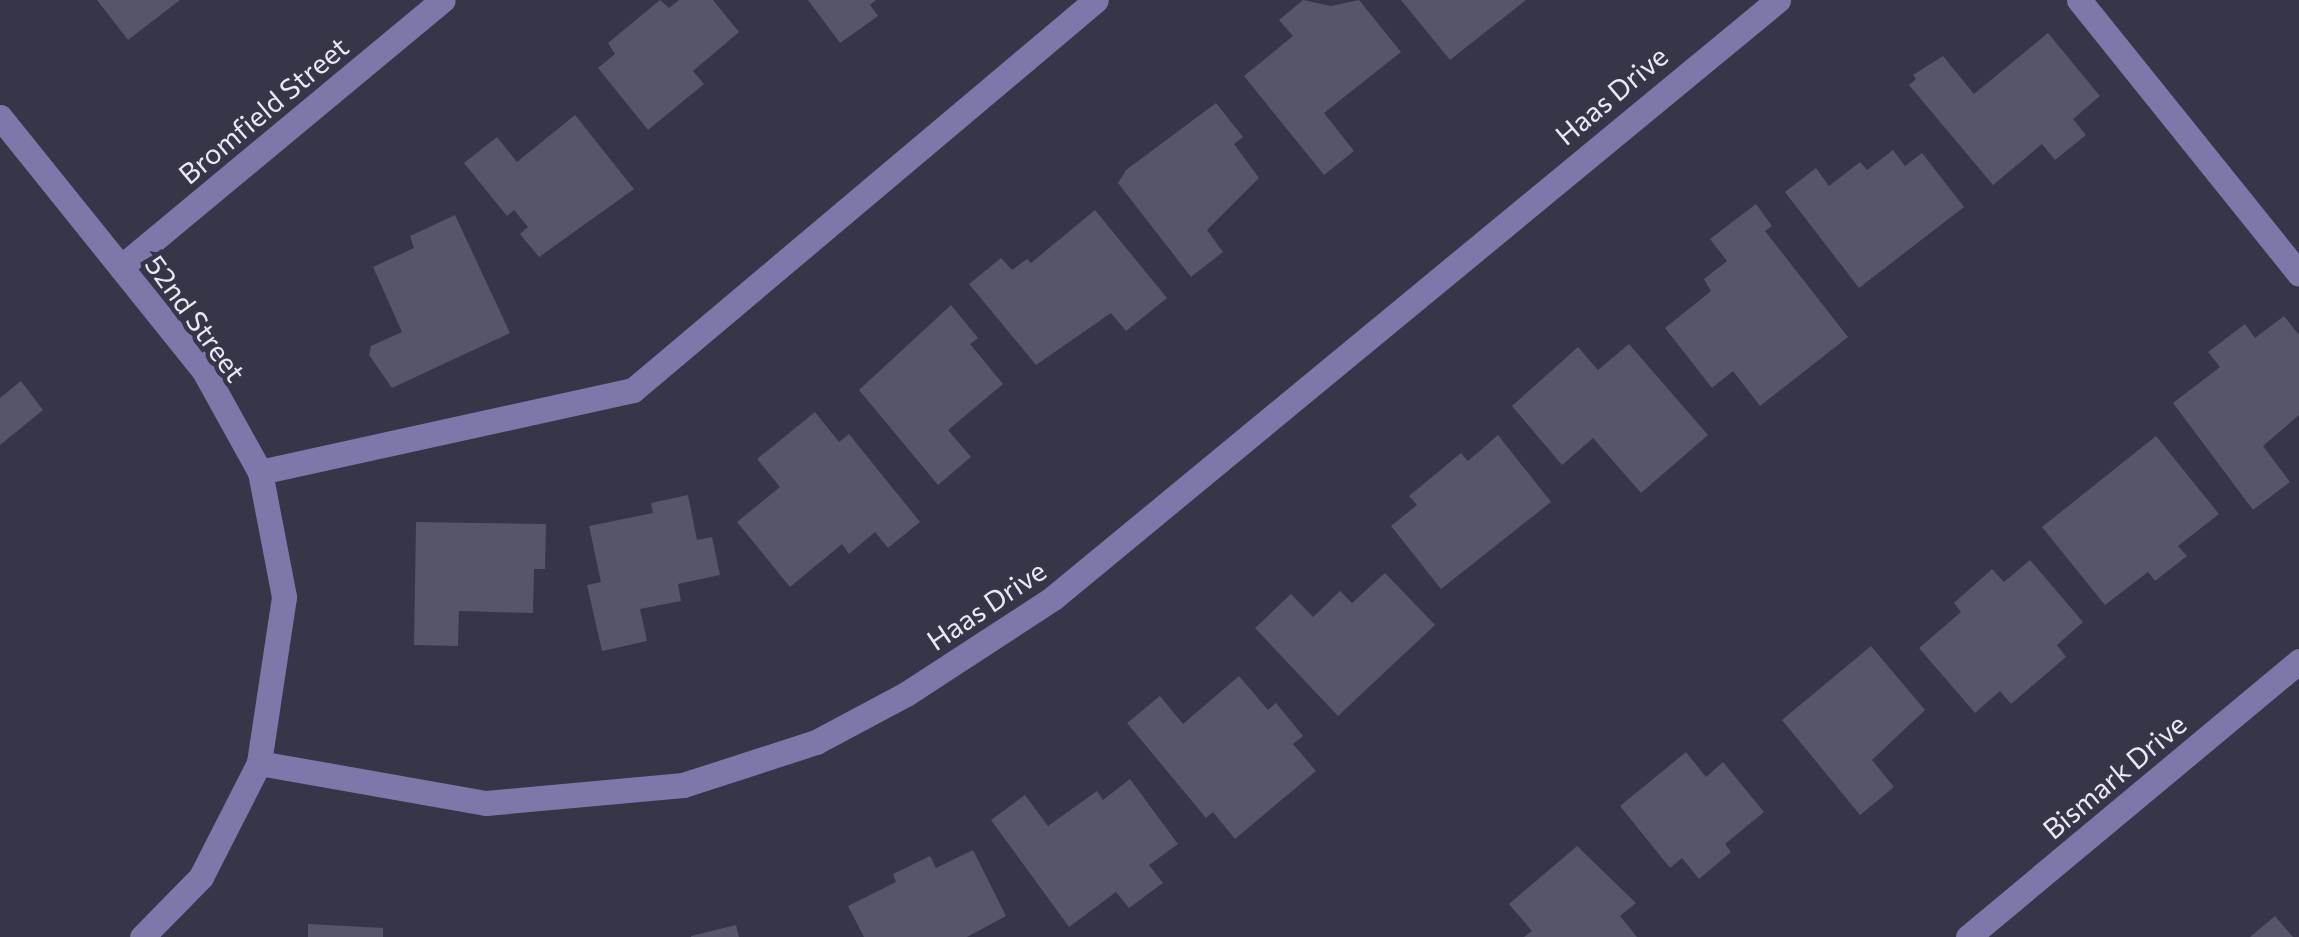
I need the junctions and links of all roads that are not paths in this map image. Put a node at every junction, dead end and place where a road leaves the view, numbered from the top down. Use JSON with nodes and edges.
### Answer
{"nodes":[{"id":1,"x":443,"y":0,"type":"edge"},
{"id":2,"x":1096,"y":0,"type":"edge"},
{"id":3,"x":1778,"y":0,"type":"edge"},
{"id":4,"x":2079,"y":0,"type":"edge"},
{"id":5,"x":0,"y":117,"type":"edge"},
{"id":6,"x":121,"y":266,"type":"junction"},
{"id":7,"x":2299,"y":274,"type":"edge"},
{"id":8,"x":260,"y":472,"type":"junction"},
{"id":9,"x":2299,"y":661,"type":"edge"},
{"id":10,"x":258,"y":763,"type":"junction"},
{"id":11,"x":142,"y":937,"type":"edge"},
{"id":12,"x":1968,"y":937,"type":"edge"}],
"edges":[{"from":1,"to":6,"type":"street","name":"Bromfield Street"},
{"from":2,"to":8,"type":"street"},
{"from":3,"to":10,"type":"street","name":"Haas Drive"},
{"from":4,"to":7,"type":"street"},
{"from":5,"to":6,"type":"street","name":"52nd Street"},
{"from":6,"to":8,"type":"street","name":"52nd Street"},
{"from":8,"to":10,"type":"street","name":"52nd Street"},
{"from":9,"to":12,"type":"street","name":"Bismark Drive"},
{"from":10,"to":11,"type":"street"}]}
